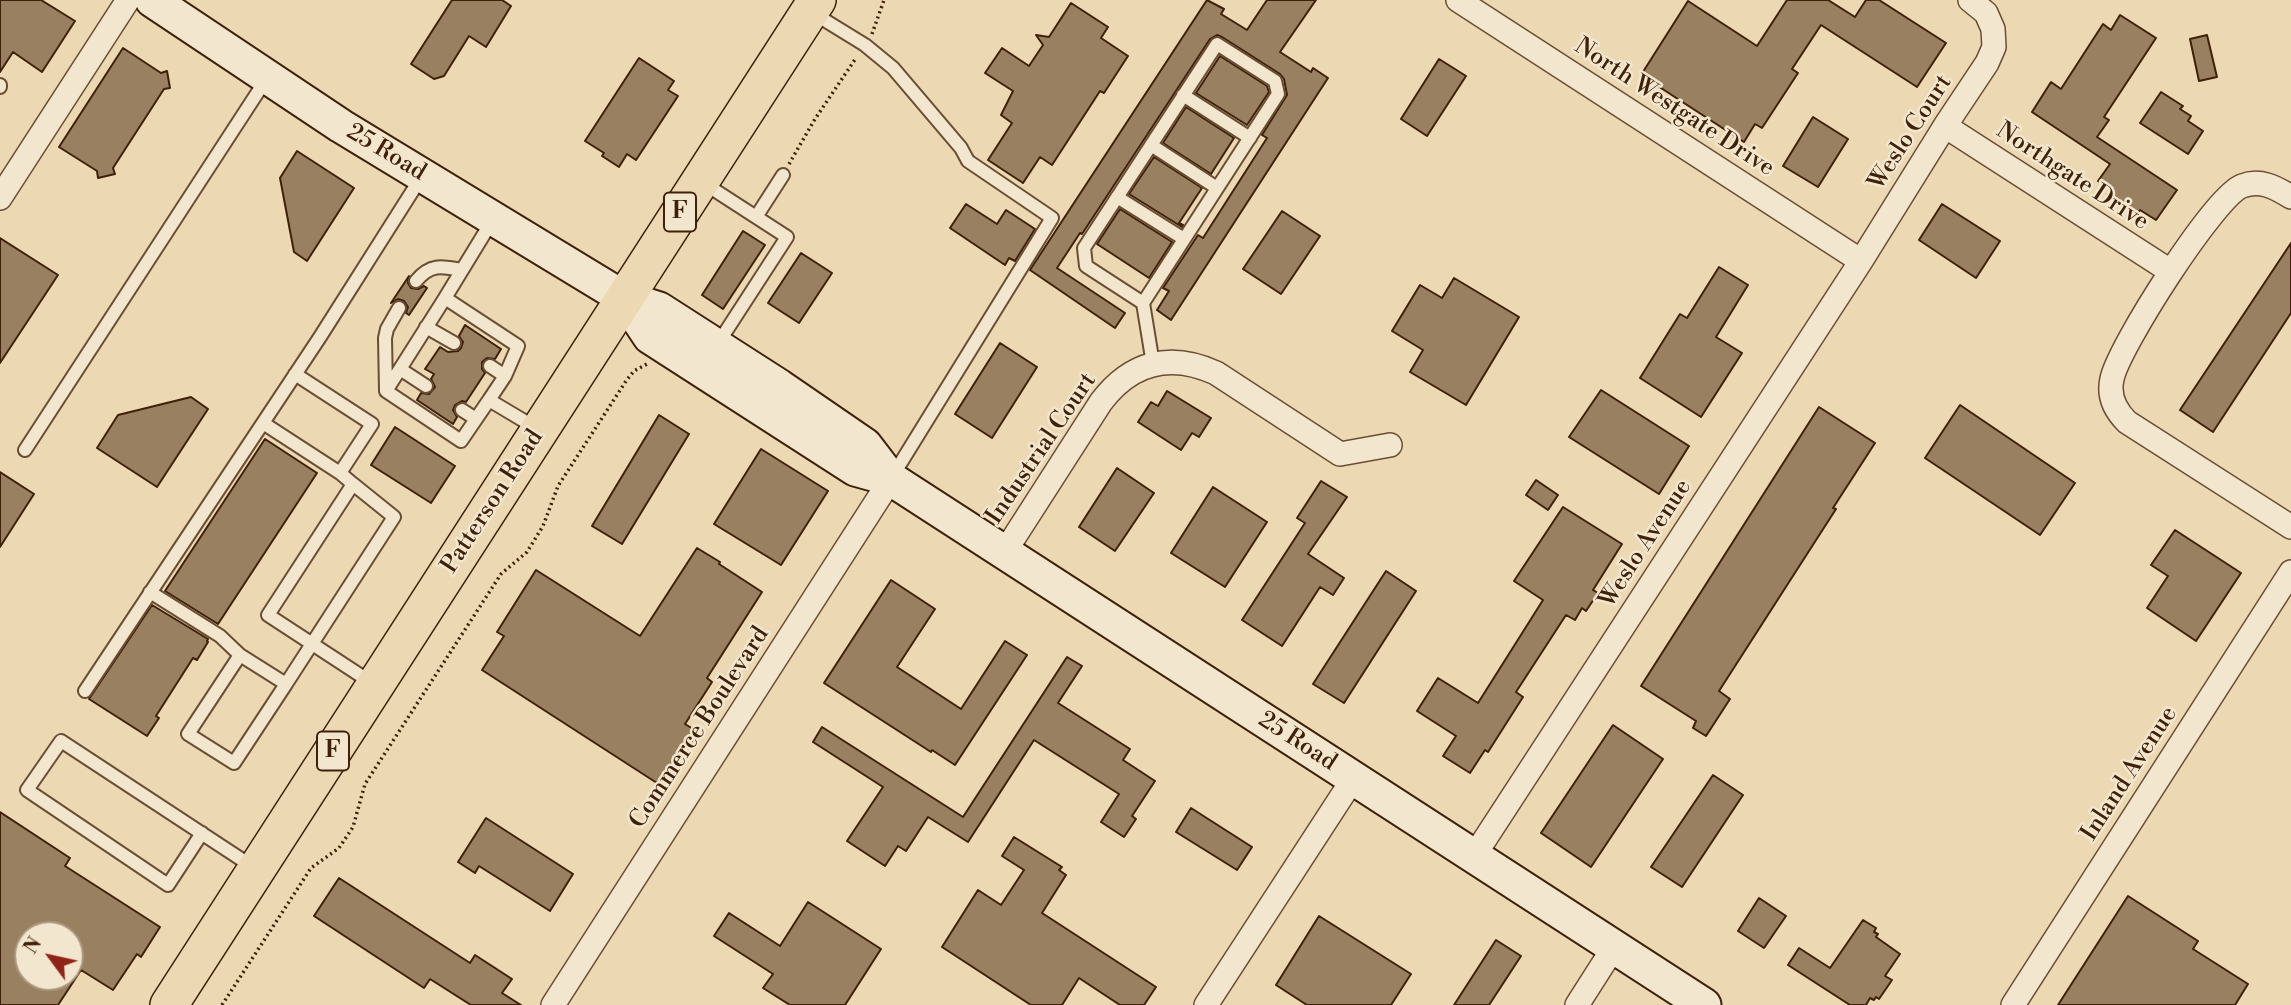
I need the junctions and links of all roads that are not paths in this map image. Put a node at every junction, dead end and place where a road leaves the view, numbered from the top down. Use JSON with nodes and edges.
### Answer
{"nodes":[{"id":1,"x":128,"y":0,"type":"edge"},
{"id":2,"x":152,"y":0,"type":"edge"},
{"id":3,"x":1458,"y":0,"type":"edge"},
{"id":4,"x":1970,"y":0,"type":"edge"},
{"id":5,"x":813,"y":6,"type":"edge"},
{"id":6,"x":268,"y":78,"type":"junction"},
{"id":7,"x":1183,"y":95,"type":"junction"},
{"id":8,"x":1945,"y":126,"type":"junction"},
{"id":9,"x":1250,"y":138,"type":"junction"},
{"id":10,"x":1151,"y":145,"type":"junction"},
{"id":11,"x":423,"y":175,"type":"junction"},
{"id":12,"x":783,"y":175,"type":"road end"},
{"id":13,"x":700,"y":180,"type":"junction"},
{"id":14,"x":1217,"y":188,"type":"junction"},
{"id":15,"x":1117,"y":197,"type":"junction"},
{"id":16,"x":2291,"y":197,"type":"edge"},
{"id":17,"x":0,"y":198,"type":"edge"},
{"id":18,"x":756,"y":217,"type":"junction"},
{"id":19,"x":494,"y":218,"type":"junction"},
{"id":20,"x":1184,"y":239,"type":"junction"},
{"id":21,"x":1861,"y":261,"type":"junction"},
{"id":22,"x":461,"y":270,"type":"junction"},
{"id":23,"x":2170,"y":271,"type":"junction"},
{"id":24,"x":416,"y":281,"type":"dead end"},
{"id":25,"x":445,"y":298,"type":"junction"},
{"id":26,"x":624,"y":298,"type":"junction"},
{"id":27,"x":1143,"y":303,"type":"junction"},
{"id":28,"x":399,"y":308,"type":"dead end"},
{"id":29,"x":426,"y":327,"type":"junction"},
{"id":30,"x":454,"y":344,"type":"dead end"},
{"id":31,"x":716,"y":345,"type":"junction"},
{"id":32,"x":1153,"y":364,"type":"junction"},
{"id":33,"x":490,"y":366,"type":"dead end"},
{"id":34,"x":400,"y":369,"type":"junction"},
{"id":35,"x":295,"y":374,"type":"junction"},
{"id":36,"x":505,"y":376,"type":"junction"},
{"id":37,"x":426,"y":386,"type":"dead end"},
{"id":38,"x":386,"y":391,"type":"junction"},
{"id":39,"x":489,"y":400,"type":"junction"},
{"id":40,"x":462,"y":410,"type":"dead end"},
{"id":41,"x":477,"y":419,"type":"junction"},
{"id":42,"x":263,"y":423,"type":"junction"},
{"id":43,"x":539,"y":430,"type":"junction"},
{"id":44,"x":1390,"y":445,"type":"dead end"},
{"id":45,"x":25,"y":450,"type":"dead end"},
{"id":46,"x":340,"y":472,"type":"junction"},
{"id":47,"x":891,"y":479,"type":"junction"},
{"id":48,"x":353,"y":484,"type":"junction"},
{"id":49,"x":2291,"y":527,"type":"edge"},
{"id":50,"x":1004,"y":553,"type":"junction"},
{"id":51,"x":2291,"y":572,"type":"edge"},
{"id":52,"x":150,"y":592,"type":"junction"},
{"id":53,"x":313,"y":644,"type":"junction"},
{"id":54,"x":240,"y":655,"type":"junction"},
{"id":55,"x":286,"y":684,"type":"junction"},
{"id":56,"x":375,"y":685,"type":"junction"},
{"id":57,"x":85,"y":691,"type":"dead end"},
{"id":58,"x":1353,"y":779,"type":"junction"},
{"id":59,"x":202,"y":834,"type":"junction"},
{"id":60,"x":1475,"y":856,"type":"junction"},
{"id":61,"x":256,"y":869,"type":"junction"},
{"id":62,"x":1614,"y":947,"type":"junction"},
{"id":63,"x":169,"y":1005,"type":"edge"},
{"id":64,"x":553,"y":1005,"type":"edge"},
{"id":65,"x":1206,"y":1005,"type":"edge"},
{"id":66,"x":1577,"y":1005,"type":"edge"},
{"id":67,"x":1704,"y":1005,"type":"edge"},
{"id":68,"x":2013,"y":1005,"type":"edge"}],
"edges":[{"from":1,"to":17,"type":"street"},
{"from":2,"to":6,"type":"main road","name":"25 Road"},
{"from":3,"to":21,"type":"street","name":"North Westgate Drive"},
{"from":4,"to":8,"type":"street","name":"Weslo Court"},
{"from":5,"to":13,"type":"main road","name":"Patterson Road","number":"F"},
{"from":5,"to":47,"type":"lane"},
{"from":6,"to":11,"type":"main road","name":"25 Road"},
{"from":6,"to":45,"type":"lane"},
{"from":7,"to":9,"type":"lane"},
{"from":7,"to":9,"type":"lane"},
{"from":7,"to":10,"type":"lane"},
{"from":8,"to":21,"type":"street","name":"Weslo Court"},
{"from":8,"to":23,"type":"street","name":"Northgate Drive"},
{"from":9,"to":14,"type":"lane"},
{"from":10,"to":14,"type":"lane"},
{"from":10,"to":15,"type":"lane"},
{"from":11,"to":19,"type":"main road","name":"25 Road"},
{"from":11,"to":35,"type":"lane"},
{"from":12,"to":18,"type":"lane"},
{"from":13,"to":18,"type":"lane"},
{"from":13,"to":26,"type":"main road","name":"Patterson Road","number":"F"},
{"from":14,"to":20,"type":"lane"},
{"from":15,"to":20,"type":"lane"},
{"from":15,"to":27,"type":"lane"},
{"from":16,"to":23,"type":"street"},
{"from":18,"to":31,"type":"lane"},
{"from":19,"to":22,"type":"lane"},
{"from":19,"to":26,"type":"main road","name":"25 Road"},
{"from":20,"to":27,"type":"lane"},
{"from":21,"to":60,"type":"street","name":"Weslo Avenue"},
{"from":22,"to":24,"type":"lane"},
{"from":22,"to":25,"type":"lane"},
{"from":23,"to":49,"type":"street"},
{"from":25,"to":29,"type":"lane"},
{"from":25,"to":36,"type":"lane"},
{"from":26,"to":31,"type":"main road","name":"25 Road"},
{"from":26,"to":43,"type":"main road","name":"Patterson Road","number":"F"},
{"from":26,"to":47,"type":"main road","name":"25 Road"},
{"from":27,"to":32,"type":"lane"},
{"from":28,"to":38,"type":"lane"},
{"from":29,"to":30,"type":"lane"},
{"from":29,"to":34,"type":"lane"},
{"from":31,"to":47,"type":"main road","name":"25 Road"},
{"from":32,"to":44,"type":"street","name":"Industrial Court"},
{"from":32,"to":50,"type":"street","name":"Industrial Court"},
{"from":33,"to":36,"type":"lane"},
{"from":34,"to":37,"type":"lane"},
{"from":34,"to":38,"type":"lane"},
{"from":35,"to":42,"type":"lane"},
{"from":35,"to":46,"type":"lane"},
{"from":36,"to":39,"type":"lane"},
{"from":38,"to":41,"type":"lane"},
{"from":39,"to":41,"type":"lane"},
{"from":39,"to":43,"type":"lane"},
{"from":40,"to":41,"type":"lane"},
{"from":42,"to":46,"type":"lane"},
{"from":42,"to":52,"type":"lane"},
{"from":43,"to":56,"type":"main road","name":"Patterson Road","number":"F"},
{"from":46,"to":48,"type":"lane"},
{"from":47,"to":50,"type":"main road","name":"25 Road"},
{"from":47,"to":64,"type":"street","name":"Commerce Boulevard"},
{"from":48,"to":53,"type":"lane"},
{"from":48,"to":53,"type":"lane"},
{"from":50,"to":58,"type":"main road","name":"25 Road"},
{"from":51,"to":68,"type":"street","name":"Inland Avenue"},
{"from":52,"to":54,"type":"lane"},
{"from":52,"to":57,"type":"lane"},
{"from":53,"to":55,"type":"lane"},
{"from":53,"to":56,"type":"lane"},
{"from":54,"to":55,"type":"lane"},
{"from":54,"to":55,"type":"lane"},
{"from":56,"to":61,"type":"main road","name":"Patterson Road","number":"F"},
{"from":58,"to":60,"type":"main road","name":"25 Road"},
{"from":58,"to":65,"type":"street"},
{"from":59,"to":59,"type":"lane"},
{"from":59,"to":61,"type":"lane"},
{"from":60,"to":62,"type":"main road","name":"25 Road"},
{"from":61,"to":63,"type":"main road","name":"Patterson Road","number":"F"},
{"from":62,"to":66,"type":"street"},
{"from":62,"to":67,"type":"main road","name":"25 Road"}]}
